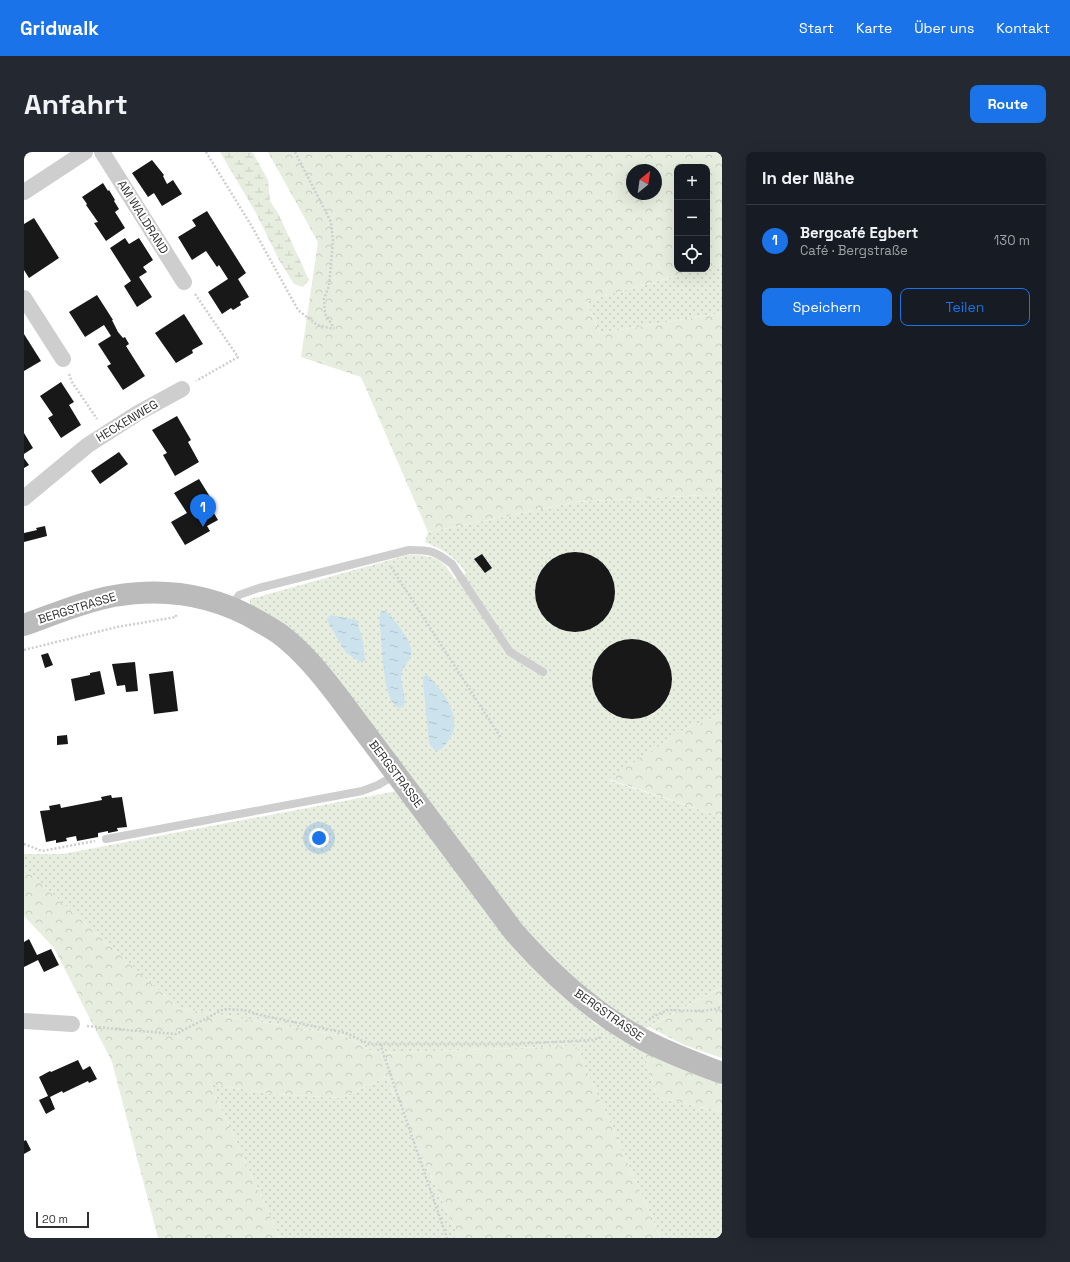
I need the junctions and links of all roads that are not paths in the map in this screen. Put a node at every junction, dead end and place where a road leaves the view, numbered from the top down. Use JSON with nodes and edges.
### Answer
{"nodes":[{"id":1,"x":85,"y":152,"type":"edge"},
{"id":2,"x":102,"y":152,"type":"edge"},
{"id":3,"x":24,"y":192,"type":"edge"},
{"id":4,"x":184,"y":282,"type":"road end"},
{"id":5,"x":24,"y":298,"type":"edge"},
{"id":6,"x":63,"y":359,"type":"road end"},
{"id":7,"x":182,"y":389,"type":"road end"},
{"id":8,"x":24,"y":498,"type":"edge"},
{"id":9,"x":230,"y":606,"type":"junction"},
{"id":10,"x":24,"y":625,"type":"edge"},
{"id":11,"x":543,"y":672,"type":"dead end"},
{"id":12,"x":396,"y":774,"type":"junction"},
{"id":13,"x":106,"y":839,"type":"road end"},
{"id":14,"x":24,"y":1021,"type":"edge"},
{"id":15,"x":72,"y":1024,"type":"road end"},
{"id":16,"x":722,"y":1073,"type":"edge"}],
"edges":[{"from":1,"to":3,"type":"street"},
{"from":2,"to":4,"type":"street","name":"AM WALDRAND"},
{"from":5,"to":6,"type":"street"},
{"from":7,"to":8,"type":"street","name":"HECKENWEG"},
{"from":9,"to":10,"type":"main road","name":"BERGSTRASSE"},
{"from":9,"to":11,"type":"lane"},
{"from":9,"to":12,"type":"main road","name":"BERGSTRASSE"},
{"from":12,"to":13,"type":"lane"},
{"from":12,"to":16,"type":"main road","name":"BERGSTRASSE"},
{"from":14,"to":15,"type":"street"}]}
